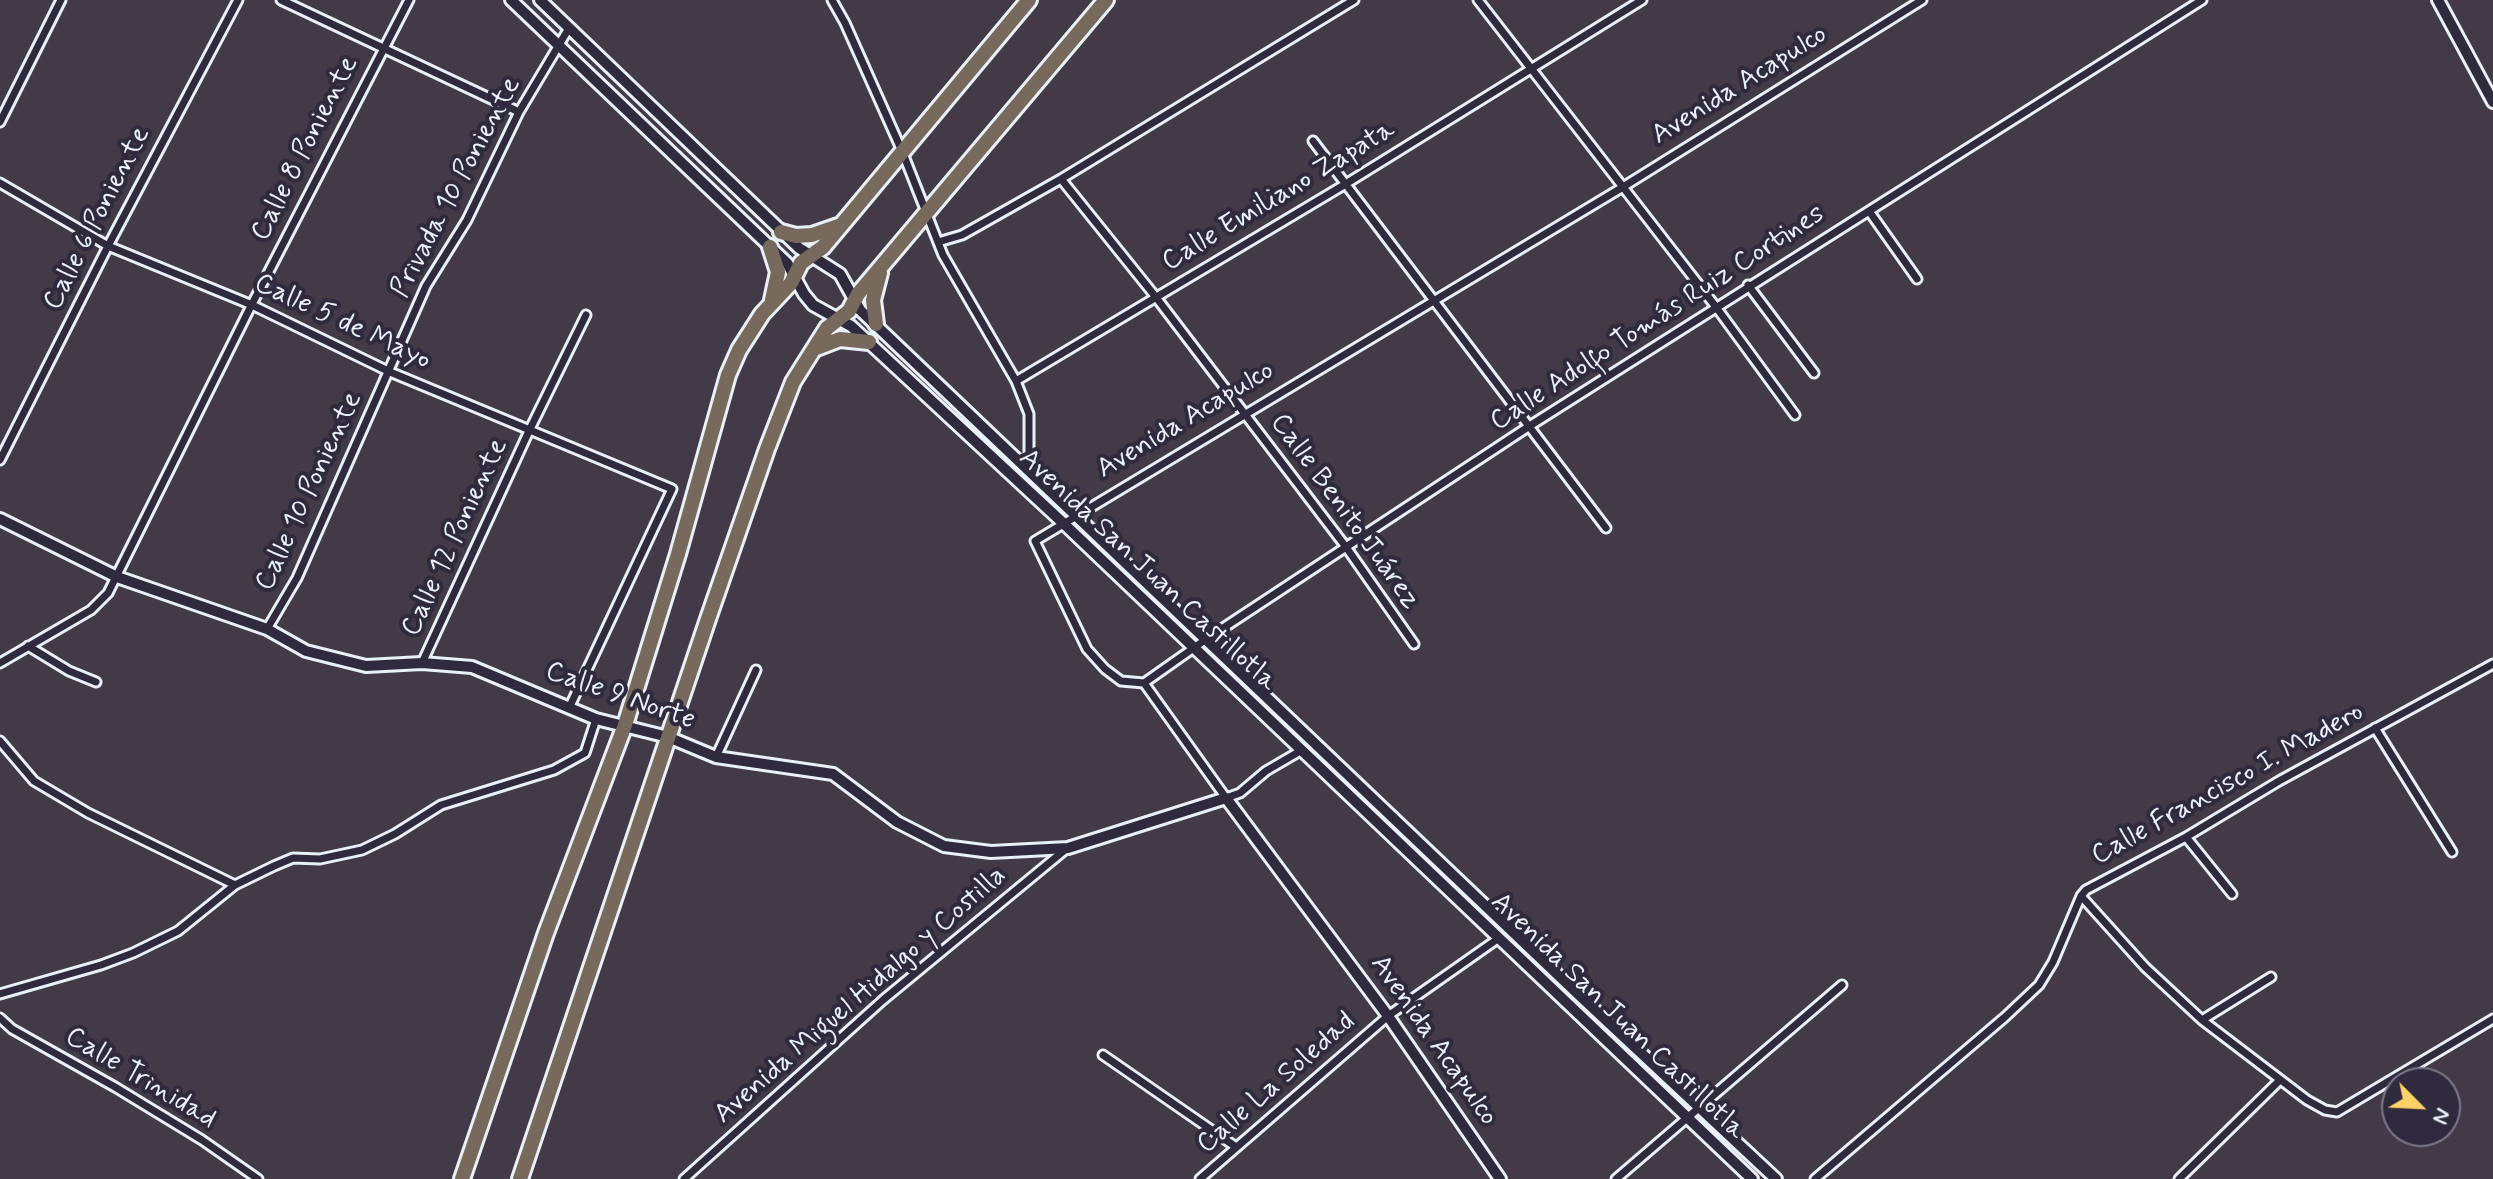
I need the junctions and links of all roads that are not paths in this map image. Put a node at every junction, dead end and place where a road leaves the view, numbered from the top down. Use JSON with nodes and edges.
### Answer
{"nodes":[{"id":1,"x":61,"y":0,"type":"edge"},
{"id":2,"x":238,"y":0,"type":"edge"},
{"id":3,"x":281,"y":0,"type":"edge"},
{"id":4,"x":409,"y":0,"type":"edge"},
{"id":5,"x":511,"y":0,"type":"edge"},
{"id":6,"x":540,"y":0,"type":"edge"},
{"id":7,"x":832,"y":0,"type":"edge"},
{"id":8,"x":1029,"y":0,"type":"edge"},
{"id":9,"x":1106,"y":0,"type":"edge"},
{"id":10,"x":1354,"y":0,"type":"edge"},
{"id":11,"x":1478,"y":0,"type":"edge"},
{"id":12,"x":1642,"y":0,"type":"edge"},
{"id":13,"x":1922,"y":0,"type":"edge"},
{"id":14,"x":2202,"y":0,"type":"edge"},
{"id":15,"x":2438,"y":0,"type":"edge"},
{"id":16,"x":569,"y":28,"type":"junction"},
{"id":17,"x":383,"y":47,"type":"junction"},
{"id":18,"x":560,"y":47,"type":"junction"},
{"id":19,"x":1531,"y":71,"type":"junction"},
{"id":20,"x":2493,"y":102,"type":"edge"},
{"id":21,"x":519,"y":112,"type":"junction"},
{"id":22,"x":0,"y":122,"type":"edge"},
{"id":23,"x":1313,"y":141,"type":"dead end"},
{"id":24,"x":902,"y":151,"type":"junction"},
{"id":25,"x":1061,"y":179,"type":"junction"},
{"id":26,"x":0,"y":183,"type":"edge"},
{"id":27,"x":1344,"y":185,"type":"junction"},
{"id":28,"x":1623,"y":187,"type":"junction"},
{"id":29,"x":1869,"y":211,"type":"junction"},
{"id":30,"x":926,"y":215,"type":"junction"},
{"id":31,"x":842,"y":224,"type":"junction"},
{"id":32,"x":781,"y":232,"type":"junction"},
{"id":33,"x":938,"y":242,"type":"junction"},
{"id":34,"x":108,"y":246,"type":"junction"},
{"id":35,"x":770,"y":247,"type":"junction"},
{"id":36,"x":891,"y":256,"type":"junction"},
{"id":37,"x":811,"y":258,"type":"junction"},
{"id":38,"x":795,"y":276,"type":"junction"},
{"id":39,"x":1917,"y":279,"type":"dead end"},
{"id":40,"x":1748,"y":285,"type":"junction"},
{"id":41,"x":1155,"y":296,"type":"junction"},
{"id":42,"x":1433,"y":299,"type":"junction"},
{"id":43,"x":854,"y":300,"type":"junction"},
{"id":44,"x":772,"y":302,"type":"junction"},
{"id":45,"x":252,"y":305,"type":"junction"},
{"id":46,"x":1716,"y":307,"type":"junction"},
{"id":47,"x":586,"y":315,"type":"dead end"},
{"id":48,"x":838,"y":317,"type":"junction"},
{"id":49,"x":876,"y":324,"type":"junction"},
{"id":50,"x":869,"y":342,"type":"junction"},
{"id":51,"x":814,"y":349,"type":"junction"},
{"id":52,"x":390,"y":372,"type":"junction"},
{"id":53,"x":1814,"y":373,"type":"dead end"},
{"id":54,"x":1016,"y":381,"type":"junction"},
{"id":55,"x":1244,"y":414,"type":"junction"},
{"id":56,"x":1795,"y":415,"type":"dead end"},
{"id":57,"x":1528,"y":427,"type":"junction"},
{"id":58,"x":529,"y":431,"type":"junction"},
{"id":59,"x":0,"y":460,"type":"edge"},
{"id":60,"x":1029,"y":471,"type":"junction"},
{"id":61,"x":1076,"y":515,"type":"junction"},
{"id":62,"x":0,"y":519,"type":"edge"},
{"id":63,"x":1062,"y":522,"type":"junction"},
{"id":64,"x":1606,"y":528,"type":"dead end"},
{"id":65,"x":1346,"y":547,"type":"junction"},
{"id":66,"x":117,"y":577,"type":"junction"},
{"id":67,"x":267,"y":629,"type":"junction"},
{"id":68,"x":1205,"y":640,"type":"junction"},
{"id":69,"x":1414,"y":644,"type":"dead end"},
{"id":70,"x":28,"y":646,"type":"junction"},
{"id":71,"x":1194,"y":648,"type":"junction"},
{"id":72,"x":0,"y":663,"type":"edge"},
{"id":73,"x":422,"y":663,"type":"junction"},
{"id":74,"x":2493,"y":664,"type":"edge"},
{"id":75,"x":756,"y":670,"type":"dead end"},
{"id":76,"x":96,"y":682,"type":"dead end"},
{"id":77,"x":1144,"y":683,"type":"junction"},
{"id":78,"x":570,"y":706,"type":"junction"},
{"id":79,"x":596,"y":719,"type":"junction"},
{"id":80,"x":625,"y":725,"type":"junction"},
{"id":81,"x":2375,"y":728,"type":"junction"},
{"id":82,"x":668,"y":737,"type":"junction"},
{"id":83,"x":0,"y":741,"type":"edge"},
{"id":84,"x":1302,"y":750,"type":"junction"},
{"id":85,"x":716,"y":757,"type":"junction"},
{"id":86,"x":1226,"y":798,"type":"junction"},
{"id":87,"x":2186,"y":837,"type":"junction"},
{"id":88,"x":1068,"y":848,"type":"junction"},
{"id":89,"x":2452,"y":852,"type":"dead end"},
{"id":90,"x":235,"y":885,"type":"junction"},
{"id":91,"x":2232,"y":894,"type":"dead end"},
{"id":92,"x":2081,"y":896,"type":"junction"},
{"id":93,"x":1499,"y":938,"type":"junction"},
{"id":94,"x":2271,"y":977,"type":"dead end"},
{"id":95,"x":1842,"y":985,"type":"dead end"},
{"id":96,"x":0,"y":994,"type":"edge"},
{"id":97,"x":1388,"y":1016,"type":"junction"},
{"id":98,"x":0,"y":1018,"type":"edge"},
{"id":99,"x":2493,"y":1019,"type":"edge"},
{"id":100,"x":2202,"y":1020,"type":"junction"},
{"id":101,"x":1103,"y":1055,"type":"dead end"},
{"id":102,"x":2280,"y":1080,"type":"junction"},
{"id":103,"x":1700,"y":1108,"type":"junction"},
{"id":104,"x":1687,"y":1118,"type":"junction"},
{"id":105,"x":1236,"y":1147,"type":"junction"},
{"id":106,"x":258,"y":1179,"type":"edge"},
{"id":107,"x":462,"y":1179,"type":"edge"},
{"id":108,"x":520,"y":1179,"type":"edge"},
{"id":109,"x":684,"y":1179,"type":"edge"},
{"id":110,"x":1200,"y":1179,"type":"edge"},
{"id":111,"x":1500,"y":1179,"type":"edge"},
{"id":112,"x":1616,"y":1179,"type":"edge"},
{"id":113,"x":1752,"y":1179,"type":"edge"},
{"id":114,"x":1776,"y":1179,"type":"edge"},
{"id":115,"x":1815,"y":1179,"type":"edge"},
{"id":116,"x":2179,"y":1179,"type":"edge"}],
"edges":[{"from":1,"to":22,"type":"street"},
{"from":2,"to":34,"type":"street","name":"Calle 6 Poniente"},
{"from":3,"to":17,"type":"street"},
{"from":4,"to":17,"type":"street","name":"Calle 8 Poniente"},
{"from":5,"to":18,"type":"main road","name":"Avenida San Juan Castillotla"},
{"from":6,"to":16,"type":"main road","name":"Avenida San Juan Castillotla"},
{"from":7,"to":24,"type":"street"},
{"from":8,"to":24,"type":"highway"},
{"from":9,"to":30,"type":"highway"},
{"from":10,"to":25,"type":"street"},
{"from":11,"to":19,"type":"street"},
{"from":12,"to":19,"type":"street","name":"Calle Emiliano Zapata"},
{"from":13,"to":28,"type":"street","name":"Avenida Acapulco"},
{"from":14,"to":29,"type":"street","name":"Calle Adolfo Tomás Ruiz Cortines"},
{"from":15,"to":20,"type":"main road"},
{"from":16,"to":18,"type":"street","name":"Privada 10 Poniente"},
{"from":16,"to":32,"type":"main road","name":"Avenida San Juan Castillotla"},
{"from":17,"to":21,"type":"street"},
{"from":17,"to":45,"type":"street","name":"Calle 8 Poniente"},
{"from":18,"to":21,"type":"street","name":"Privada 10 Poniente"},
{"from":18,"to":35,"type":"main road","name":"Avenida San Juan Castillotla"},
{"from":19,"to":27,"type":"street","name":"Calle Emiliano Zapata"},
{"from":19,"to":28,"type":"street"},
{"from":21,"to":52,"type":"street","name":"Privada 10 Poniente"},
{"from":23,"to":27,"type":"street"},
{"from":24,"to":30,"type":"street"},
{"from":24,"to":31,"type":"highway"},
{"from":25,"to":33,"type":"street"},
{"from":25,"to":41,"type":"street","name":"Calle Benito Juárez"},
{"from":26,"to":34,"type":"street","name":"Calle 5 de Mayo"},
{"from":27,"to":41,"type":"street","name":"Calle Emiliano Zapata"},
{"from":27,"to":42,"type":"street"},
{"from":28,"to":42,"type":"street","name":"Avenida Acapulco"},
{"from":28,"to":46,"type":"street"},
{"from":29,"to":39,"type":"street"},
{"from":29,"to":40,"type":"street","name":"Calle Adolfo Tomás Ruiz Cortines"},
{"from":30,"to":33,"type":"street"},
{"from":30,"to":36,"type":"highway"},
{"from":31,"to":32,"type":"highway"},
{"from":31,"to":37,"type":"highway"},
{"from":32,"to":37,"type":"main road","name":"Avenida San Juan Castillotla"},
{"from":33,"to":54,"type":"street"},
{"from":34,"to":45,"type":"street","name":"Calle 5 de Mayo"},
{"from":34,"to":59,"type":"street","name":"Calle 6 Poniente"},
{"from":35,"to":38,"type":"main road","name":"Avenida San Juan Castillotla"},
{"from":35,"to":44,"type":"highway"},
{"from":36,"to":43,"type":"highway"},
{"from":36,"to":49,"type":"highway"},
{"from":37,"to":38,"type":"highway"},
{"from":37,"to":43,"type":"main road","name":"Avenida San Juan Castillotla"},
{"from":38,"to":44,"type":"highway"},
{"from":38,"to":48,"type":"main road","name":"Avenida San Juan Castillotla"},
{"from":40,"to":46,"type":"street","name":"Calle Adolfo Tomás Ruiz Cortines"},
{"from":40,"to":53,"type":"street"},
{"from":41,"to":54,"type":"street","name":"Calle Emiliano Zapata"},
{"from":41,"to":55,"type":"street","name":"Calle Benito Juárez"},
{"from":42,"to":55,"type":"street","name":"Avenida Acapulco"},
{"from":42,"to":57,"type":"street"},
{"from":43,"to":48,"type":"highway"},
{"from":43,"to":49,"type":"main road","name":"Avenida San Juan Castillotla"},
{"from":44,"to":80,"type":"highway"},
{"from":45,"to":52,"type":"street","name":"Calle 5 de Mayo"},
{"from":45,"to":66,"type":"street","name":"Calle 8 Poniente"},
{"from":46,"to":56,"type":"street"},
{"from":46,"to":57,"type":"street","name":"Calle Adolfo Tomás Ruiz Cortines"},
{"from":47,"to":58,"type":"street","name":"Calle 12 Poniente"},
{"from":48,"to":50,"type":"main road","name":"Avenida San Juan Castillotla"},
{"from":48,"to":51,"type":"highway"},
{"from":49,"to":60,"type":"main road","name":"Avenida San Juan Castillotla"},
{"from":50,"to":51,"type":"highway"},
{"from":50,"to":63,"type":"main road","name":"Avenida San Juan Castillotla"},
{"from":51,"to":82,"type":"highway"},
{"from":52,"to":58,"type":"street","name":"Calle 5 de Mayo"},
{"from":52,"to":67,"type":"street","name":"Calle 10 Poniente"},
{"from":54,"to":60,"type":"street"},
{"from":55,"to":61,"type":"street","name":"Avenida Acapulco"},
{"from":55,"to":65,"type":"street","name":"Calle Benito Juárez"},
{"from":57,"to":64,"type":"street"},
{"from":57,"to":65,"type":"street","name":"Calle Adolfo Tomás Ruiz Cortines"},
{"from":58,"to":73,"type":"street","name":"Calle 12 Poniente"},
{"from":58,"to":78,"type":"street","name":"Calle 5 de Mayo"},
{"from":60,"to":61,"type":"main road","name":"Avenida San Juan Castillotla"},
{"from":61,"to":63,"type":"street","name":"Avenida Acapulco"},
{"from":61,"to":68,"type":"main road","name":"Avenida San Juan Castillotla"},
{"from":62,"to":66,"type":"main road","name":"Calle 9 Norte"},
{"from":63,"to":71,"type":"main road","name":"Avenida San Juan Castillotla"},
{"from":63,"to":77,"type":"street","name":"Avenida Acapulco"},
{"from":65,"to":68,"type":"street","name":"Calle Adolfo Tomás Ruiz Cortines"},
{"from":65,"to":69,"type":"street","name":"Calle Benito Juárez"},
{"from":66,"to":67,"type":"main road","name":"Calle 9 Norte"},
{"from":66,"to":70,"type":"street","name":"Calle 8 Poniente"},
{"from":67,"to":73,"type":"main road","name":"Calle 9 Norte"},
{"from":68,"to":71,"type":"street","name":"Calle Adolfo Tomás Ruiz Cortines"},
{"from":68,"to":103,"type":"main road","name":"Avenida San Juan Castillotla"},
{"from":70,"to":72,"type":"street","name":"Calle 8 Poniente"},
{"from":70,"to":76,"type":"street"},
{"from":71,"to":77,"type":"street","name":"Calle Adolfo Tomás Ruiz Cortines"},
{"from":71,"to":84,"type":"main road","name":"Avenida San Juan Castillotla"},
{"from":73,"to":78,"type":"main road","name":"Calle 9 Norte"},
{"from":74,"to":81,"type":"street","name":"Calle Francisco I. Madero"},
{"from":75,"to":85,"type":"street"},
{"from":77,"to":86,"type":"street","name":"Avenida Acapulco"},
{"from":78,"to":79,"type":"main road","name":"Calle 9 Norte"},
{"from":79,"to":80,"type":"main road","name":"Calle 9 Norte"},
{"from":79,"to":90,"type":"street"},
{"from":80,"to":82,"type":"main road","name":"Calle 9 Norte"},
{"from":80,"to":107,"type":"highway"},
{"from":81,"to":87,"type":"street","name":"Calle Francisco I. Madero"},
{"from":81,"to":89,"type":"street"},
{"from":82,"to":85,"type":"main road","name":"Calle 9 Norte"},
{"from":82,"to":108,"type":"highway"},
{"from":83,"to":90,"type":"street"},
{"from":84,"to":86,"type":"street"},
{"from":84,"to":93,"type":"main road","name":"Avenida San Juan Castillotla"},
{"from":85,"to":88,"type":"main road","name":"Calle 9 Norte"},
{"from":86,"to":88,"type":"main road","name":"Calle 9 Norte"},
{"from":86,"to":97,"type":"main road","name":"Avenida Acapulco"},
{"from":87,"to":91,"type":"street"},
{"from":87,"to":92,"type":"street","name":"Calle Francisco I. Madero"},
{"from":88,"to":109,"type":"street","name":"Avenida Miguel Hidalgo y Costilla"},
{"from":90,"to":96,"type":"street"},
{"from":92,"to":100,"type":"street"},
{"from":92,"to":115,"type":"street","name":"Calle Francisco I. Madero"},
{"from":93,"to":97,"type":"street","name":"Calle La Soledad"},
{"from":93,"to":104,"type":"main road","name":"Avenida San Juan Castillotla"},
{"from":94,"to":100,"type":"street"},
{"from":95,"to":103,"type":"street"},
{"from":97,"to":105,"type":"street","name":"Calle La Soledad"},
{"from":97,"to":111,"type":"main road","name":"Avenida Acapulco"},
{"from":98,"to":106,"type":"street","name":"Calle Trinidad"},
{"from":99,"to":102,"type":"street"},
{"from":100,"to":102,"type":"street"},
{"from":101,"to":105,"type":"street"},
{"from":102,"to":116,"type":"street"},
{"from":103,"to":104,"type":"street"},
{"from":103,"to":114,"type":"main road","name":"Avenida San Juan Castillotla"},
{"from":104,"to":112,"type":"street"},
{"from":104,"to":113,"type":"main road","name":"Avenida San Juan Castillotla"},
{"from":105,"to":110,"type":"street","name":"Calle La Soledad"}]}
